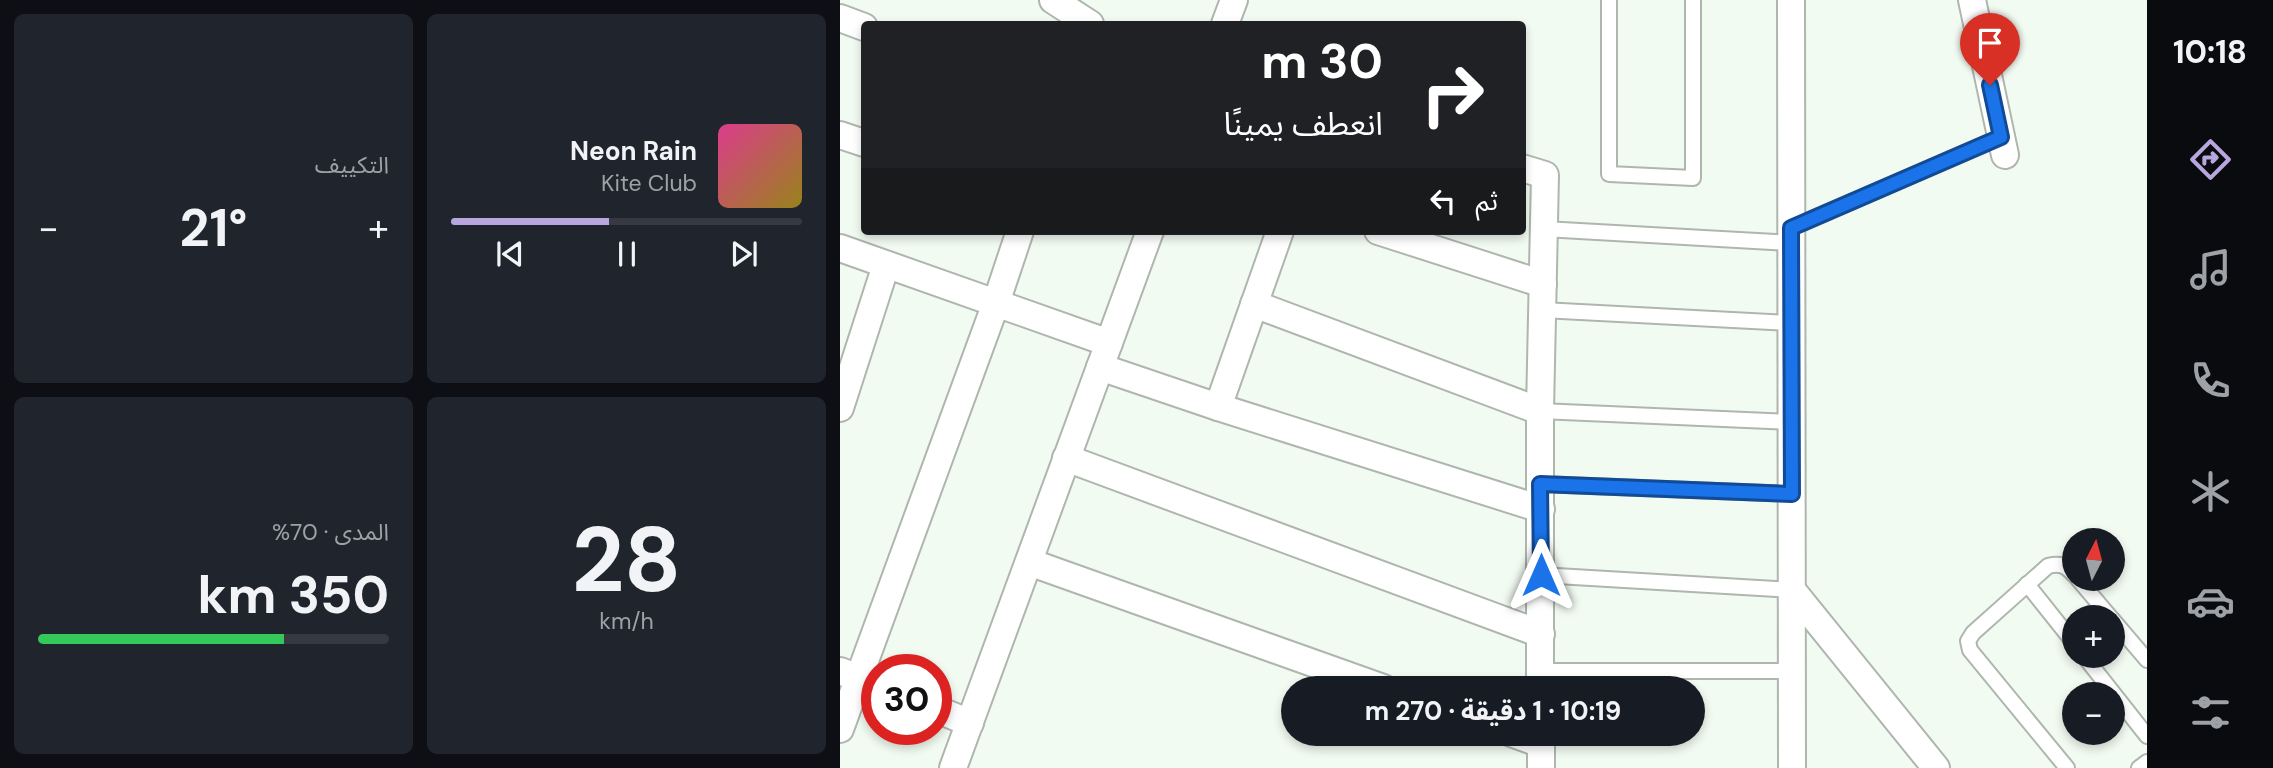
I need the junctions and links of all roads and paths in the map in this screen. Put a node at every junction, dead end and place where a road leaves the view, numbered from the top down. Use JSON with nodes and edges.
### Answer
{"nodes":[{"id":1,"x":1053,"y":0,"type":"edge"},
{"id":2,"x":1234,"y":0,"type":"edge"},
{"id":3,"x":1609,"y":0,"type":"edge"},
{"id":4,"x":1693,"y":0,"type":"edge"},
{"id":5,"x":1791,"y":0,"type":"edge"},
{"id":6,"x":1972,"y":0,"type":"edge"},
{"id":7,"x":840,"y":18,"type":"edge"},
{"id":8,"x":1085,"y":21,"type":"edge"},
{"id":9,"x":1226,"y":21,"type":"edge"},
{"id":10,"x":861,"y":26,"type":"edge"},
{"id":11,"x":840,"y":135,"type":"edge"},
{"id":12,"x":861,"y":143,"type":"edge"},
{"id":13,"x":2003,"y":146,"type":"joint"},
{"id":14,"x":1526,"y":169,"type":"edge"},
{"id":15,"x":1544,"y":229,"type":"junction"},
{"id":16,"x":1019,"y":235,"type":"edge"},
{"id":17,"x":1149,"y":235,"type":"edge"},
{"id":18,"x":1279,"y":235,"type":"edge"},
{"id":19,"x":1390,"y":235,"type":"edge"},
{"id":20,"x":1791,"y":236,"type":"junction"},
{"id":21,"x":840,"y":248,"type":"edge"},
{"id":22,"x":886,"y":265,"type":"junction"},
{"id":23,"x":1543,"y":284,"type":"junction"},
{"id":24,"x":996,"y":303,"type":"junction"},
{"id":25,"x":1254,"y":304,"type":"junction"},
{"id":26,"x":1542,"y":310,"type":"junction"},
{"id":27,"x":1791,"y":323,"type":"junction"},
{"id":28,"x":1104,"y":355,"type":"junction"},
{"id":29,"x":1218,"y":407,"type":"junction"},
{"id":30,"x":840,"y":408,"type":"edge"},
{"id":31,"x":1540,"y":411,"type":"junction"},
{"id":32,"x":1792,"y":422,"type":"junction"},
{"id":33,"x":1066,"y":458,"type":"junction"},
{"id":34,"x":1792,"y":494,"type":"junction"},
{"id":35,"x":1540,"y":496,"type":"junction"},
{"id":36,"x":1029,"y":562,"type":"junction"},
{"id":37,"x":2062,"y":566,"type":"edge"},
{"id":38,"x":1541,"y":575,"type":"junction"},
{"id":39,"x":2027,"y":584,"type":"junction"},
{"id":40,"x":1792,"y":590,"type":"junction"},
{"id":41,"x":2062,"y":628,"type":"edge"},
{"id":42,"x":1541,"y":634,"type":"junction"},
{"id":43,"x":2125,"y":634,"type":"edge"},
{"id":44,"x":2147,"y":660,"type":"edge"},
{"id":45,"x":2093,"y":668,"type":"edge"},
{"id":46,"x":1792,"y":671,"type":"junction"},
{"id":47,"x":1349,"y":676,"type":"edge"},
{"id":48,"x":1540,"y":676,"type":"edge"},
{"id":49,"x":1634,"y":676,"type":"edge"},
{"id":50,"x":858,"y":678,"type":"edge"},
{"id":51,"x":952,"y":716,"type":"edge"},
{"id":52,"x":970,"y":723,"type":"junction"},
{"id":53,"x":840,"y":729,"type":"edge"},
{"id":54,"x":2147,"y":736,"type":"edge"},
{"id":55,"x":2147,"y":762,"type":"edge"},
{"id":56,"x":953,"y":768,"type":"edge"},
{"id":57,"x":1792,"y":768,"type":"edge"},
{"id":58,"x":1936,"y":768,"type":"edge"},
{"id":59,"x":2067,"y":768,"type":"edge"},
{"id":60,"x":2139,"y":768,"type":"edge"}],
"edges":[{"from":1,"to":8,"type":"street"},
{"from":2,"to":9,"type":"street"},
{"from":3,"to":4,"type":"lane"},
{"from":5,"to":20,"type":"street"},
{"from":6,"to":13,"type":"street"},
{"from":7,"to":10,"type":"street"},
{"from":11,"to":12,"type":"street"},
{"from":13,"to":20,"type":"lane"},
{"from":14,"to":15,"type":"street"},
{"from":15,"to":20,"type":"lane"},
{"from":15,"to":23,"type":"street"},
{"from":16,"to":24,"type":"street"},
{"from":17,"to":28,"type":"street"},
{"from":18,"to":25,"type":"street"},
{"from":19,"to":23,"type":"street"},
{"from":20,"to":27,"type":"street"},
{"from":21,"to":22,"type":"street"},
{"from":22,"to":24,"type":"street"},
{"from":22,"to":30,"type":"street"},
{"from":23,"to":26,"type":"street"},
{"from":24,"to":28,"type":"street"},
{"from":24,"to":50,"type":"street"},
{"from":25,"to":29,"type":"street"},
{"from":25,"to":31,"type":"street"},
{"from":26,"to":27,"type":"lane"},
{"from":26,"to":31,"type":"street"},
{"from":27,"to":32,"type":"street"},
{"from":28,"to":29,"type":"street"},
{"from":28,"to":33,"type":"street"},
{"from":29,"to":35,"type":"street"},
{"from":31,"to":32,"type":"lane"},
{"from":31,"to":35,"type":"street"},
{"from":32,"to":34,"type":"street"},
{"from":33,"to":36,"type":"street"},
{"from":33,"to":42,"type":"street"},
{"from":34,"to":35,"type":"lane"},
{"from":34,"to":40,"type":"street"},
{"from":35,"to":38,"type":"street"},
{"from":36,"to":47,"type":"street"},
{"from":36,"to":52,"type":"street"},
{"from":37,"to":39,"type":"lane"},
{"from":38,"to":40,"type":"lane"},
{"from":38,"to":42,"type":"street"},
{"from":39,"to":41,"type":"lane"},
{"from":39,"to":59,"type":"lane"},
{"from":40,"to":46,"type":"street"},
{"from":40,"to":58,"type":"street"},
{"from":42,"to":48,"type":"street"},
{"from":43,"to":44,"type":"lane"},
{"from":45,"to":54,"type":"lane"},
{"from":46,"to":49,"type":"lane"},
{"from":46,"to":57,"type":"street"},
{"from":50,"to":53,"type":"street"},
{"from":51,"to":52,"type":"street"},
{"from":52,"to":56,"type":"street"},
{"from":55,"to":60,"type":"lane"}]}
